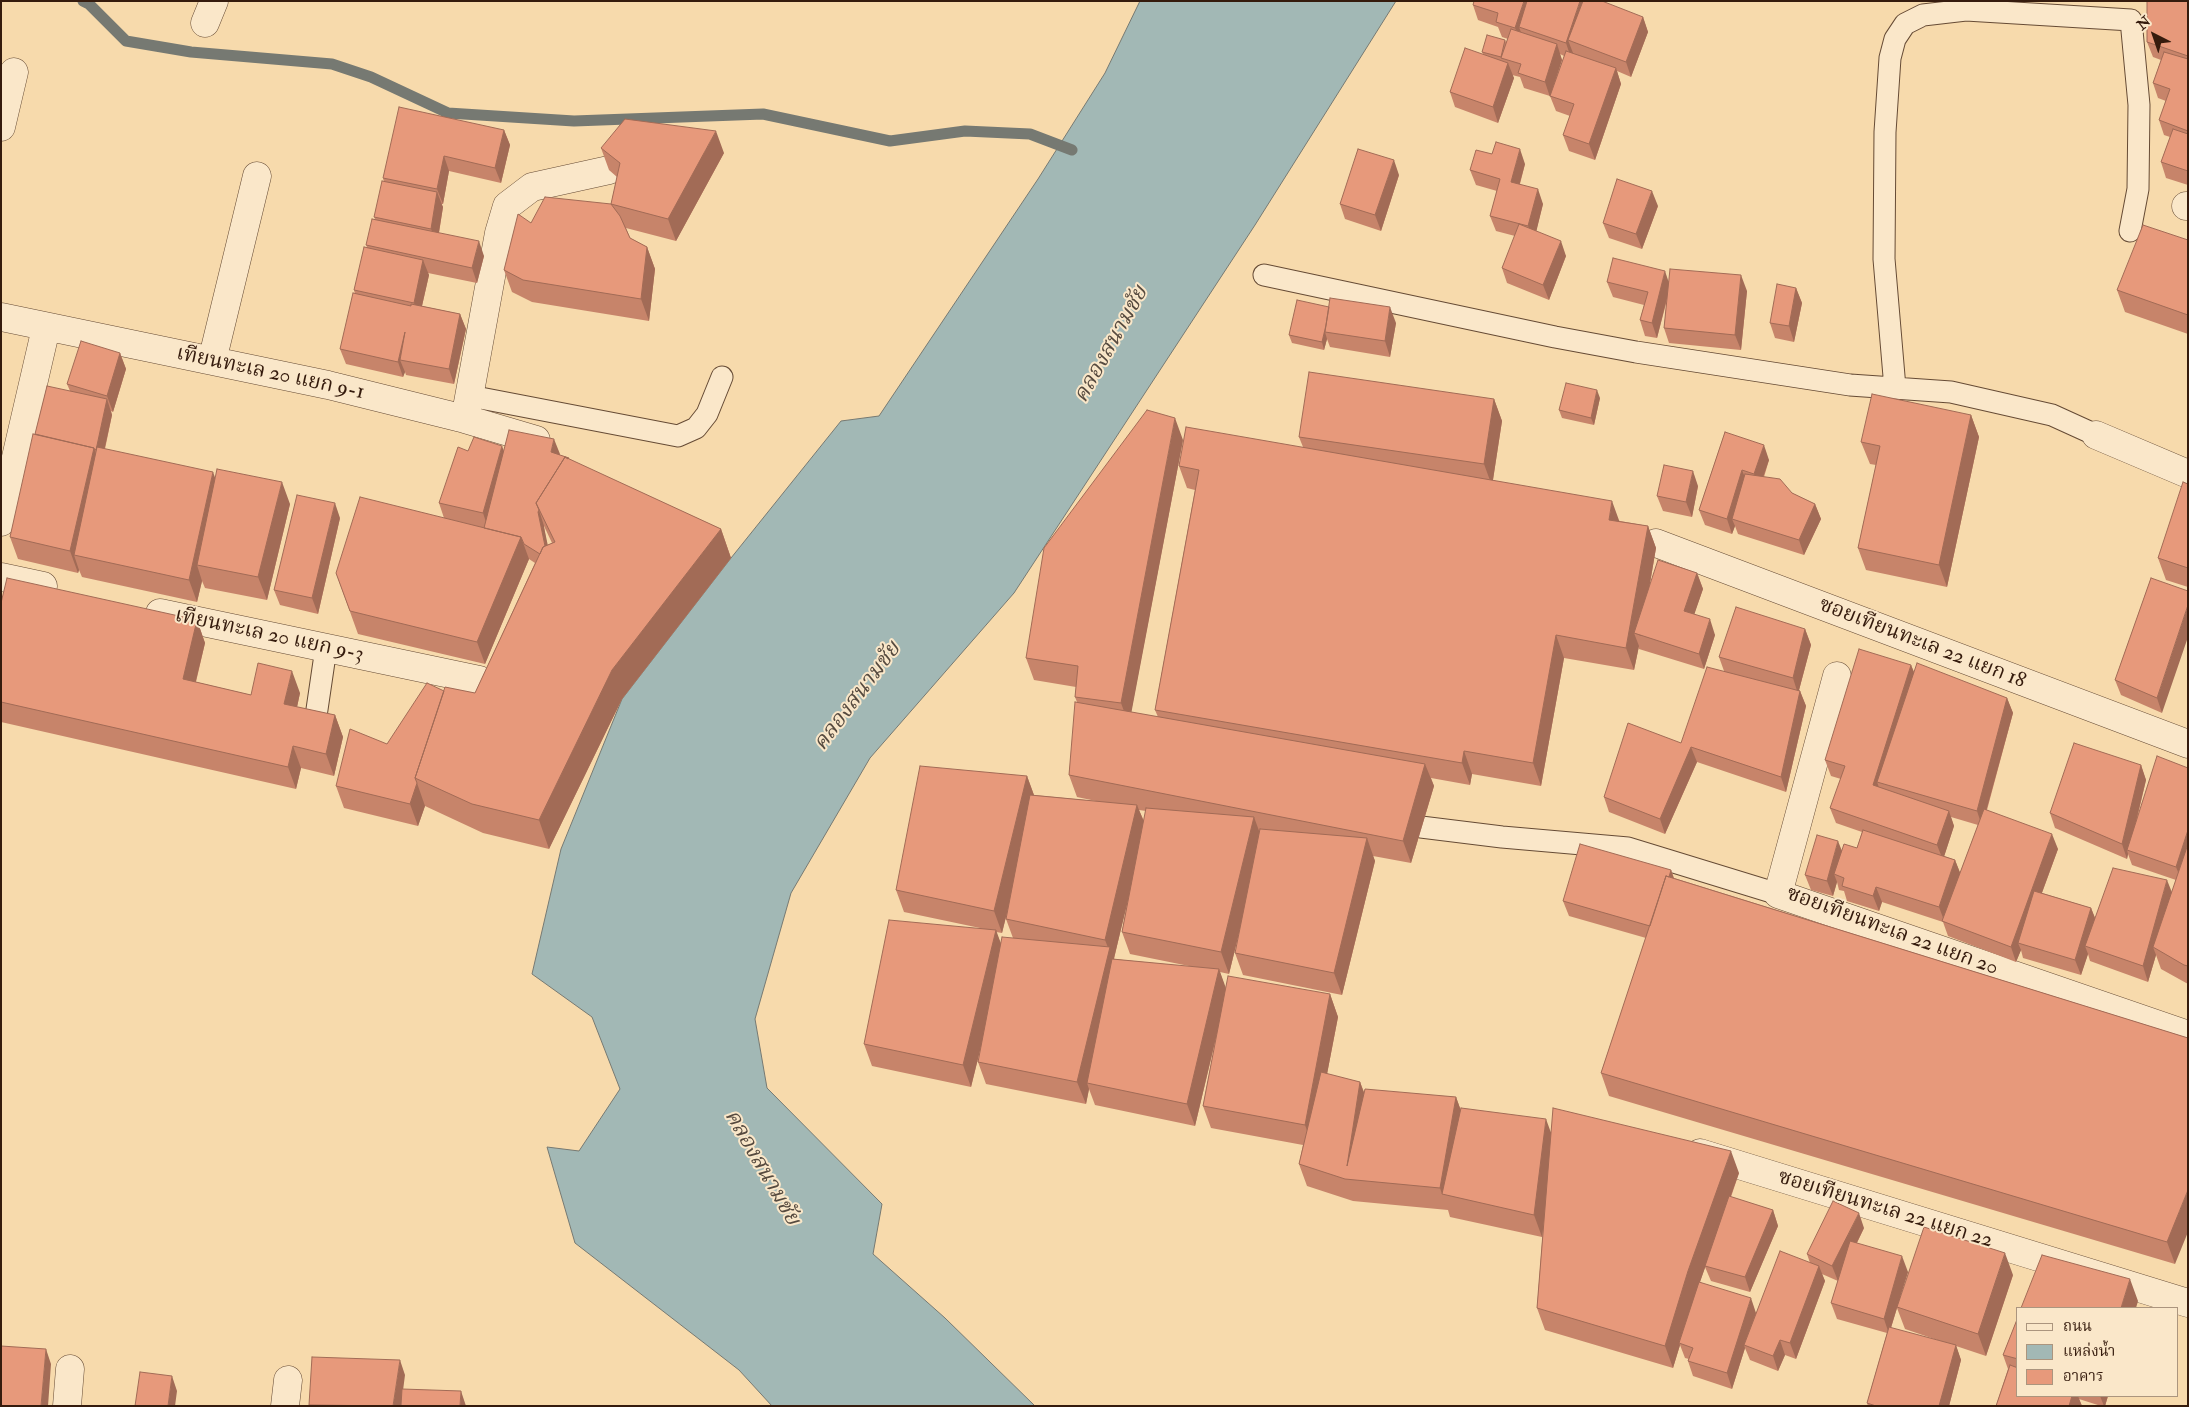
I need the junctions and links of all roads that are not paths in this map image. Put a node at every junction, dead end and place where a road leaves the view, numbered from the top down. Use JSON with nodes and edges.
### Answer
{"nodes":[{"id":1,"x":14,"y":72,"type":"dead end"},
{"id":2,"x":1,"y":127,"type":"edge"},
{"id":3,"x":609,"y":170,"type":"edge"},
{"id":4,"x":257,"y":176,"type":"dead end"},
{"id":5,"x":2130,"y":231,"type":"dead end"},
{"id":6,"x":1264,"y":275,"type":"dead end"},
{"id":7,"x":1,"y":318,"type":"edge"},
{"id":8,"x":46,"y":328,"type":"junction"},
{"id":9,"x":212,"y":361,"type":"junction"},
{"id":10,"x":722,"y":377,"type":"dead end"},
{"id":11,"x":1895,"y":388,"type":"junction"},
{"id":12,"x":467,"y":407,"type":"junction"},
{"id":13,"x":2096,"y":435,"type":"joint"},
{"id":14,"x":536,"y":440,"type":"edge"},
{"id":15,"x":2188,"y":474,"type":"edge"},
{"id":16,"x":1,"y":522,"type":"edge"},
{"id":17,"x":1656,"y":543,"type":"dead end"},
{"id":18,"x":1,"y":577,"type":"edge"},
{"id":19,"x":67,"y":592,"type":"edge"},
{"id":20,"x":134,"y":607,"type":"edge"},
{"id":21,"x":326,"y":648,"type":"junction"},
{"id":22,"x":1837,"y":676,"type":"dead end"},
{"id":23,"x":479,"y":680,"type":"edge"},
{"id":24,"x":315,"y":723,"type":"edge"},
{"id":25,"x":2188,"y":744,"type":"edge"},
{"id":26,"x":1421,"y":827,"type":"dead end"},
{"id":27,"x":1778,"y":894,"type":"junction"},
{"id":28,"x":2188,"y":1035,"type":"edge"},
{"id":29,"x":1675,"y":1146,"type":"edge"},
{"id":30,"x":2188,"y":1303,"type":"edge"},
{"id":31,"x":70,"y":1369,"type":"dead end"},
{"id":32,"x":67,"y":1406,"type":"edge"}],
"edges":[{"from":1,"to":2,"type":"street"},
{"from":3,"to":12,"type":"street"},
{"from":4,"to":9,"type":"street"},
{"from":5,"to":11,"type":"lane"},
{"from":6,"to":11,"type":"lane"},
{"from":7,"to":8,"type":"street","name":"เทียนทะเล 20 แยก 9-1"},
{"from":8,"to":9,"type":"street","name":"เทียนทะเล 20 แยก 9-1"},
{"from":8,"to":16,"type":"street"},
{"from":9,"to":12,"type":"street","name":"เทียนทะเล 20 แยก 9-1"},
{"from":10,"to":12,"type":"lane"},
{"from":11,"to":13,"type":"lane"},
{"from":12,"to":14,"type":"street","name":"เทียนทะเล 20 แยก 9-1"},
{"from":13,"to":15,"type":"street"},
{"from":17,"to":25,"type":"street","name":"ซอยเทียนทะเล 22 แยก 18"},
{"from":18,"to":19,"type":"street"},
{"from":20,"to":21,"type":"street","name":"เทียนทะเล 20 แยก 9-3"},
{"from":21,"to":23,"type":"street","name":"เทียนทะเล 20 แยก 9-3"},
{"from":21,"to":24,"type":"lane"},
{"from":22,"to":27,"type":"street","name":"ซอยเทียนทะเล 22 แยก 20"},
{"from":26,"to":27,"type":"lane"},
{"from":27,"to":28,"type":"street","name":"ซอยเทียนทะเล 22 แยก 20"},
{"from":29,"to":30,"type":"street","name":"ซอยเทียนทะเล 22 แยก 22"},
{"from":31,"to":32,"type":"street"}]}
